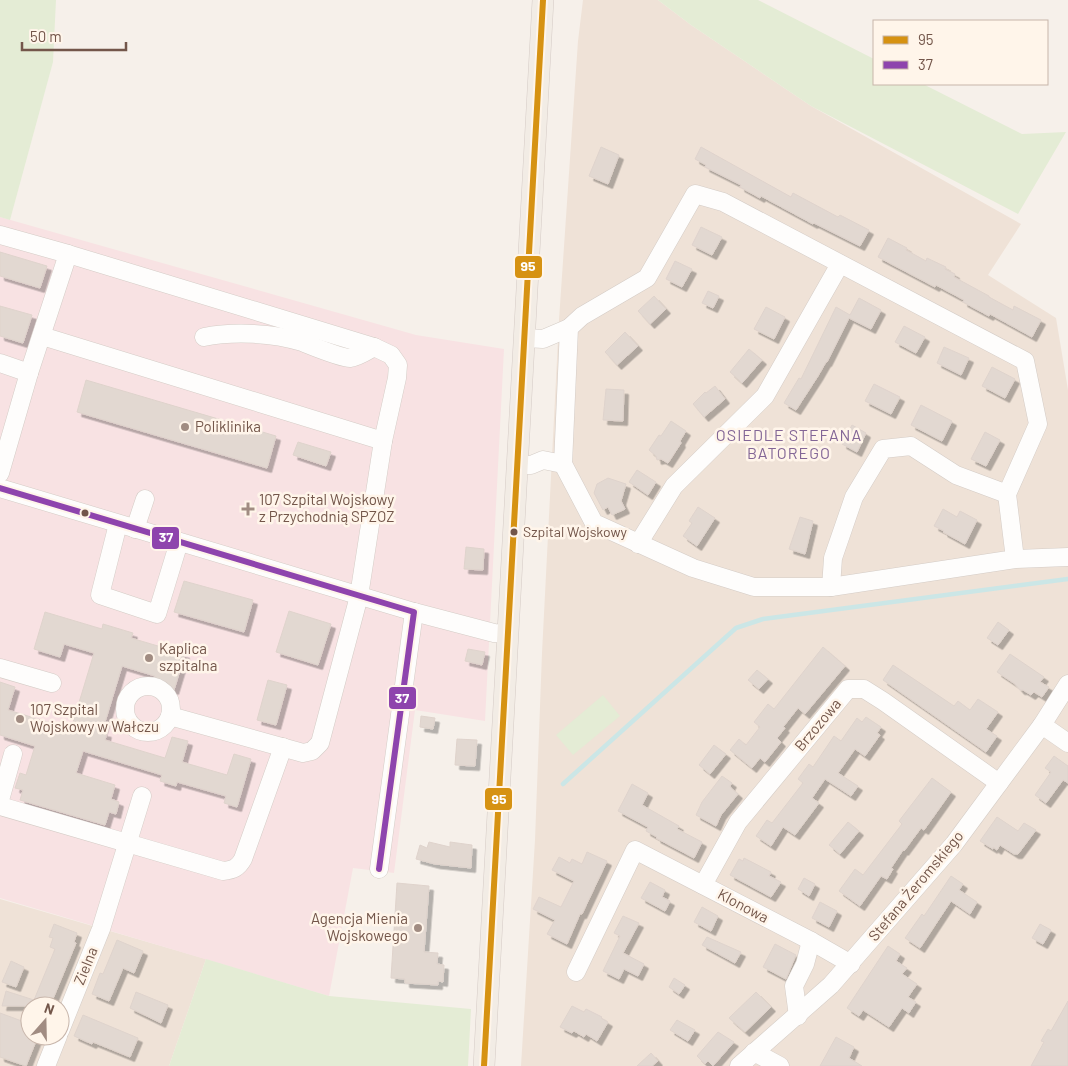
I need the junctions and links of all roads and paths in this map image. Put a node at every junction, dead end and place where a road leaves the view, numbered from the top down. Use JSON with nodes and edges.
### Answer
{"nodes":[{"id":1,"x":543,"y":0,"type":"edge"},
{"id":2,"x":0,"y":235,"type":"edge"},
{"id":3,"x":68,"y":254,"type":"junction"},
{"id":4,"x":840,"y":264,"type":"junction"},
{"id":5,"x":569,"y":328,"type":"junction"},
{"id":6,"x":42,"y":336,"type":"junction"},
{"id":7,"x":204,"y":337,"type":"dead end"},
{"id":8,"x":525,"y":338,"type":"junction"},
{"id":9,"x":374,"y":347,"type":"junction"},
{"id":10,"x":0,"y":364,"type":"edge"},
{"id":11,"x":29,"y":372,"type":"junction"},
{"id":12,"x":383,"y":441,"type":"junction"},
{"id":13,"x":517,"y":464,"type":"junction"},
{"id":14,"x":563,"y":464,"type":"junction"},
{"id":15,"x":0,"y":473,"type":"edge"},
{"id":16,"x":0,"y":488,"type":"edge"},
{"id":17,"x":1007,"y":494,"type":"junction"},
{"id":18,"x":145,"y":499,"type":"dead end"},
{"id":19,"x":118,"y":524,"type":"junction"},
{"id":20,"x":135,"y":529,"type":"junction"},
{"id":21,"x":179,"y":542,"type":"junction"},
{"id":22,"x":638,"y":544,"type":"junction"},
{"id":23,"x":1068,"y":557,"type":"edge"},
{"id":24,"x":1015,"y":559,"type":"junction"},
{"id":25,"x":832,"y":587,"type":"junction"},
{"id":26,"x":359,"y":596,"type":"junction"},
{"id":27,"x":414,"y":612,"type":"junction"},
{"id":28,"x":508,"y":634,"type":"junction"},
{"id":29,"x":0,"y":668,"type":"edge"},
{"id":30,"x":52,"y":683,"type":"dead end"},
{"id":31,"x":1068,"y":684,"type":"edge"},
{"id":32,"x":170,"y":716,"type":"dead end"},
{"id":33,"x":1042,"y":725,"type":"junction"},
{"id":34,"x":1068,"y":743,"type":"edge"},
{"id":35,"x":283,"y":747,"type":"junction"},
{"id":36,"x":13,"y":754,"type":"dead end"},
{"id":37,"x":999,"y":783,"type":"junction"},
{"id":38,"x":142,"y":796,"type":"dead end"},
{"id":39,"x":0,"y":800,"type":"edge"},
{"id":40,"x":0,"y":806,"type":"edge"},
{"id":41,"x":127,"y":844,"type":"junction"},
{"id":42,"x":379,"y":869,"type":"dead end"},
{"id":43,"x":703,"y":885,"type":"junction"},
{"id":44,"x":811,"y":941,"type":"junction"},
{"id":45,"x":851,"y":964,"type":"junction"},
{"id":46,"x":576,"y":972,"type":"dead end"},
{"id":47,"x":70,"y":1006,"type":"edge"},
{"id":48,"x":798,"y":1016,"type":"junction"},
{"id":49,"x":54,"y":1046,"type":"edge"},
{"id":50,"x":754,"y":1052,"type":"junction"},
{"id":51,"x":46,"y":1066,"type":"edge"},
{"id":52,"x":484,"y":1066,"type":"edge"},
{"id":53,"x":739,"y":1066,"type":"edge"},
{"id":54,"x":780,"y":1066,"type":"edge"}],
"edges":[{"from":1,"to":8,"type":"main road"},
{"from":2,"to":3,"type":"street"},
{"from":3,"to":6,"type":"street"},
{"from":3,"to":9,"type":"street"},
{"from":4,"to":5,"type":"street"},
{"from":4,"to":17,"type":"street"},
{"from":4,"to":22,"type":"street"},
{"from":5,"to":8,"type":"street"},
{"from":5,"to":14,"type":"street"},
{"from":6,"to":11,"type":"street"},
{"from":6,"to":12,"type":"street"},
{"from":7,"to":9,"type":"street"},
{"from":8,"to":13,"type":"main road"},
{"from":9,"to":12,"type":"street"},
{"from":10,"to":11,"type":"street"},
{"from":11,"to":15,"type":"street"},
{"from":12,"to":26,"type":"street"},
{"from":13,"to":14,"type":"street"},
{"from":13,"to":28,"type":"main road"},
{"from":14,"to":22,"type":"street"},
{"from":16,"to":19,"type":"street"},
{"from":17,"to":24,"type":"street"},
{"from":17,"to":25,"type":"street"},
{"from":18,"to":20,"type":"street"},
{"from":19,"to":20,"type":"street"},
{"from":19,"to":21,"type":"street"},
{"from":20,"to":21,"type":"street"},
{"from":21,"to":26,"type":"street"},
{"from":22,"to":25,"type":"street"},
{"from":23,"to":24,"type":"street"},
{"from":24,"to":25,"type":"street"},
{"from":26,"to":27,"type":"street"},
{"from":26,"to":35,"type":"street"},
{"from":27,"to":28,"type":"street"},
{"from":27,"to":42,"type":"street"},
{"from":28,"to":52,"type":"main road"},
{"from":29,"to":30,"type":"street"},
{"from":31,"to":33,"type":"street","name":"Stefana Żeromskiego"},
{"from":32,"to":35,"type":"street"},
{"from":33,"to":34,"type":"street"},
{"from":33,"to":37,"type":"street","name":"Stefana Żeromskiego"},
{"from":35,"to":41,"type":"street"},
{"from":36,"to":39,"type":"street"},
{"from":37,"to":43,"type":"street","name":"Brzozowa"},
{"from":37,"to":45,"type":"street","name":"Stefana Żeromskiego"},
{"from":38,"to":41,"type":"street","name":"Zielna"},
{"from":40,"to":41,"type":"street"},
{"from":41,"to":47,"type":"street","name":"Zielna"},
{"from":43,"to":44,"type":"street","name":"Klonowa"},
{"from":43,"to":46,"type":"street","name":"Klonowa"},
{"from":44,"to":45,"type":"street","name":"Klonowa"},
{"from":44,"to":48,"type":"street"},
{"from":45,"to":48,"type":"street","name":"Stefana Żeromskiego"},
{"from":48,"to":50,"type":"street","name":"Stefana Żeromskiego"},
{"from":49,"to":51,"type":"street"},
{"from":50,"to":53,"type":"street","name":"Stefana Żeromskiego"},
{"from":50,"to":54,"type":"street"}]}
